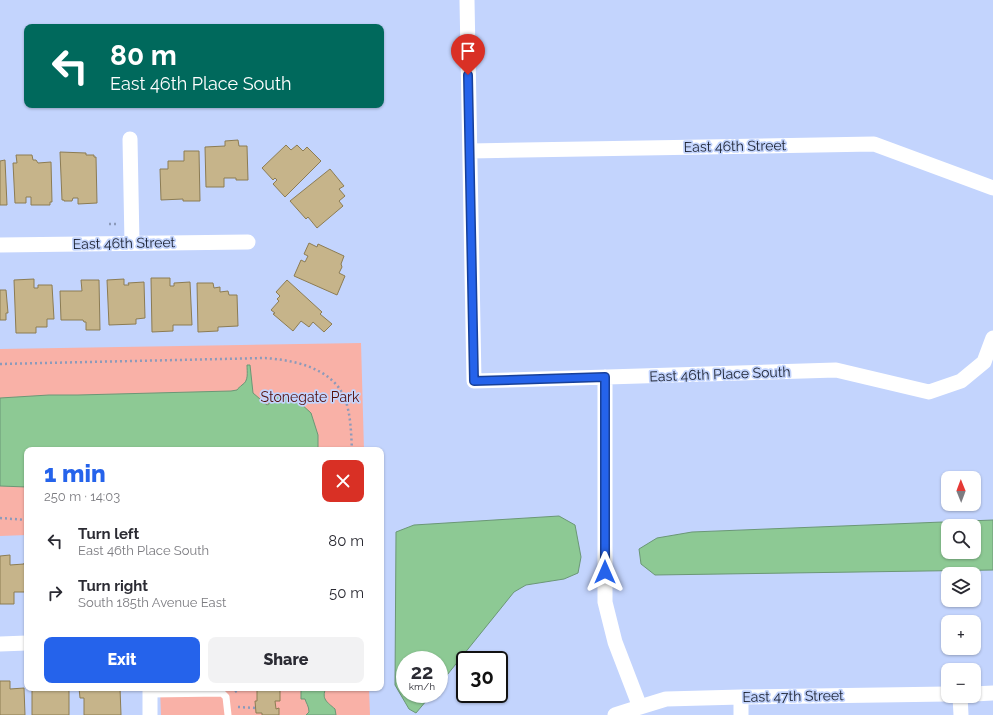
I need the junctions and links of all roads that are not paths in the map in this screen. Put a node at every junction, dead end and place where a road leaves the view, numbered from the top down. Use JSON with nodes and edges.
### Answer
{"nodes":[{"id":1,"x":467,"y":0,"type":"edge"},
{"id":2,"x":130,"y":139,"type":"dead end"},
{"id":3,"x":470,"y":151,"type":"junction"},
{"id":4,"x":993,"y":188,"type":"edge"},
{"id":5,"x":248,"y":242,"type":"dead end"},
{"id":6,"x":132,"y":243,"type":"junction"},
{"id":7,"x":0,"y":245,"type":"edge"},
{"id":8,"x":993,"y":338,"type":"edge"},
{"id":9,"x":605,"y":377,"type":"junction"},
{"id":10,"x":24,"y":643,"type":"edge"},
{"id":11,"x":0,"y":644,"type":"edge"},
{"id":12,"x":150,"y":691,"type":"edge"},
{"id":13,"x":993,"y":693,"type":"edge"},
{"id":14,"x":941,"y":694,"type":"edge"},
{"id":15,"x":981,"y":694,"type":"edge"},
{"id":16,"x":740,"y":697,"type":"junction"},
{"id":17,"x":960,"y":703,"type":"edge"},
{"id":18,"x":640,"y":707,"type":"junction"},
{"id":19,"x":150,"y":715,"type":"edge"},
{"id":20,"x":228,"y":715,"type":"edge"},
{"id":21,"x":615,"y":715,"type":"edge"},
{"id":22,"x":741,"y":715,"type":"edge"},
{"id":23,"x":961,"y":715,"type":"edge"}],
"edges":[{"from":1,"to":3,"type":"street"},
{"from":2,"to":6,"type":"street"},
{"from":3,"to":4,"type":"street","name":"East 46th Street"},
{"from":3,"to":9,"type":"street","name":"East 46th Place South"},
{"from":5,"to":6,"type":"street","name":"East 46th Street"},
{"from":6,"to":7,"type":"street","name":"East 46th Street"},
{"from":8,"to":9,"type":"street","name":"East 46th Place South"},
{"from":9,"to":18,"type":"street"},
{"from":10,"to":11,"type":"street"},
{"from":12,"to":19,"type":"street"},
{"from":12,"to":20,"type":"lane"},
{"from":13,"to":15,"type":"street"},
{"from":14,"to":16,"type":"street","name":"East 47th Street"},
{"from":16,"to":18,"type":"street","name":"East 47th Street"},
{"from":16,"to":22,"type":"street"},
{"from":17,"to":23,"type":"street"},
{"from":18,"to":21,"type":"street","name":"East 47th Street"}]}
